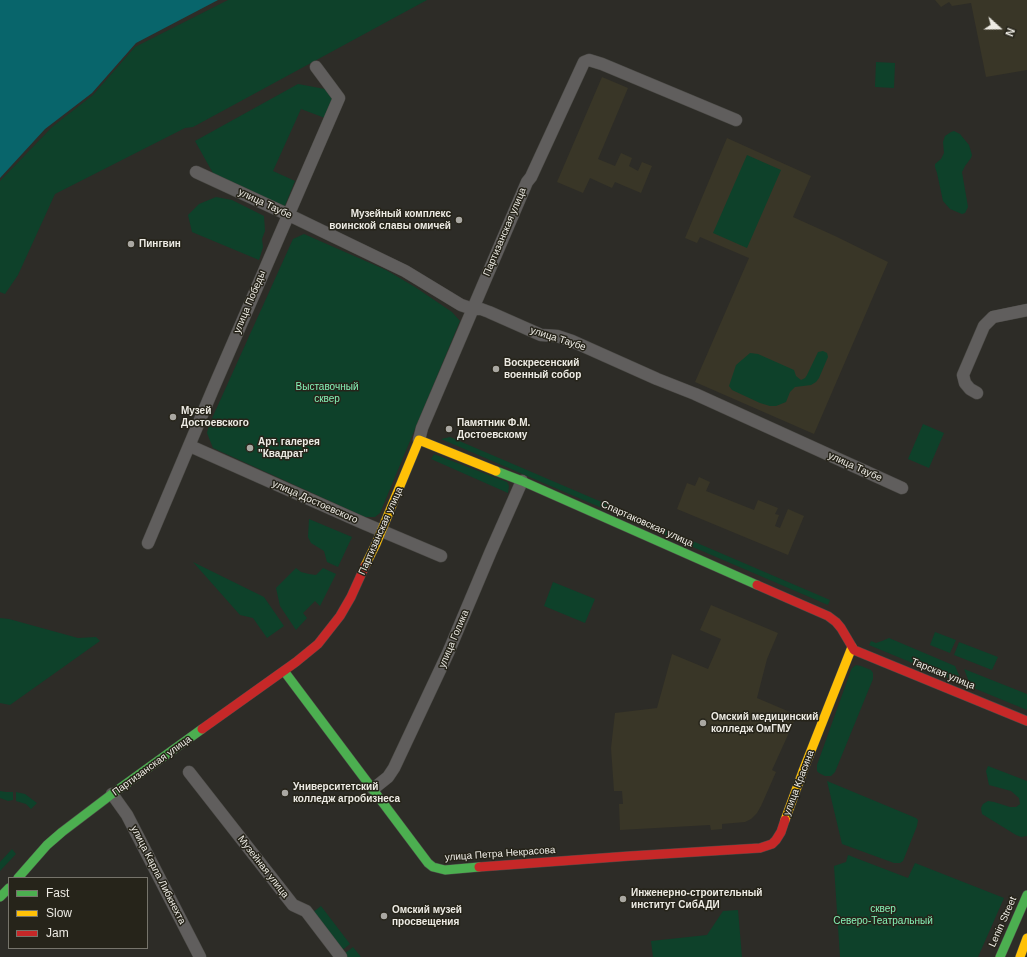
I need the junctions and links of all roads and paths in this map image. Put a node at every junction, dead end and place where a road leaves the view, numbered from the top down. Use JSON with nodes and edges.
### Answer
{"nodes":[{"id":1,"x":316,"y":67,"type":"dead end"},
{"id":2,"x":736,"y":120,"type":"dead end"},
{"id":3,"x":196,"y":172,"type":"dead end"},
{"id":4,"x":289,"y":215,"type":"junction"},
{"id":5,"x":472,"y":309,"type":"junction"},
{"id":6,"x":1027,"y":310,"type":"edge"},
{"id":7,"x":977,"y":393,"type":"dead end"},
{"id":8,"x":419,"y":440,"type":"junction"},
{"id":9,"x":190,"y":446,"type":"junction"},
{"id":10,"x":522,"y":481,"type":"junction"},
{"id":11,"x":902,"y":488,"type":"dead end"},
{"id":12,"x":381,"y":530,"type":"junction"},
{"id":13,"x":148,"y":543,"type":"dead end"},
{"id":14,"x":441,"y":556,"type":"dead end"},
{"id":15,"x":852,"y":648,"type":"junction"},
{"id":16,"x":284,"y":671,"type":"junction"},
{"id":17,"x":1027,"y":721,"type":"edge"},
{"id":18,"x":189,"y":772,"type":"dead end"},
{"id":19,"x":373,"y":789,"type":"junction"},
{"id":20,"x":112,"y":794,"type":"junction"},
{"id":21,"x":766,"y":846,"type":"joint"},
{"id":22,"x":19,"y":877,"type":"edge"},
{"id":23,"x":8,"y":889,"type":"edge"},
{"id":24,"x":1027,"y":895,"type":"edge"},
{"id":25,"x":0,"y":897,"type":"edge"},
{"id":26,"x":1027,"y":938,"type":"edge"},
{"id":27,"x":200,"y":957,"type":"edge"},
{"id":28,"x":341,"y":957,"type":"edge"},
{"id":29,"x":1000,"y":957,"type":"edge"},
{"id":30,"x":1020,"y":957,"type":"edge"}],
"edges":[{"from":1,"to":4,"type":"street","name":"улица Победы"},
{"from":2,"to":5,"type":"street","name":"Партизанская улица"},
{"from":3,"to":4,"type":"street","name":"улица Таубе"},
{"from":4,"to":5,"type":"street","name":"улица Таубе"},
{"from":4,"to":9,"type":"street","name":"улица Победы"},
{"from":5,"to":8,"type":"street","name":"Партизанская улица"},
{"from":5,"to":11,"type":"street","name":"улица Таубе"},
{"from":6,"to":7,"type":"street"},
{"from":8,"to":10,"type":"street","name":"Спартаковская улица"},
{"from":8,"to":12,"type":"street","name":"Партизанская улица"},
{"from":9,"to":12,"type":"street","name":"улица Достоевского"},
{"from":9,"to":13,"type":"street","name":"улица Победы"},
{"from":10,"to":15,"type":"street","name":"Спартаковская улица"},
{"from":10,"to":19,"type":"street","name":"улица Голика"},
{"from":12,"to":14,"type":"street","name":"улица Достоевского"},
{"from":12,"to":16,"type":"street","name":"Партизанская улица"},
{"from":15,"to":17,"type":"street","name":"Тарская улица"},
{"from":15,"to":21,"type":"street","name":"улица Красина"},
{"from":16,"to":19,"type":"street","name":"улица Петра Некрасова"},
{"from":16,"to":20,"type":"street","name":"Партизанская улица"},
{"from":18,"to":28,"type":"street","name":"Музейная улица"},
{"from":19,"to":21,"type":"street","name":"улица Петра Некрасова"},
{"from":20,"to":22,"type":"street","name":"Партизанская улица"},
{"from":20,"to":27,"type":"street","name":"улица Карла Либкнехта"},
{"from":23,"to":25,"type":"street"},
{"from":24,"to":29,"type":"street","name":"Lenin Street"},
{"from":26,"to":30,"type":"street"}]}
